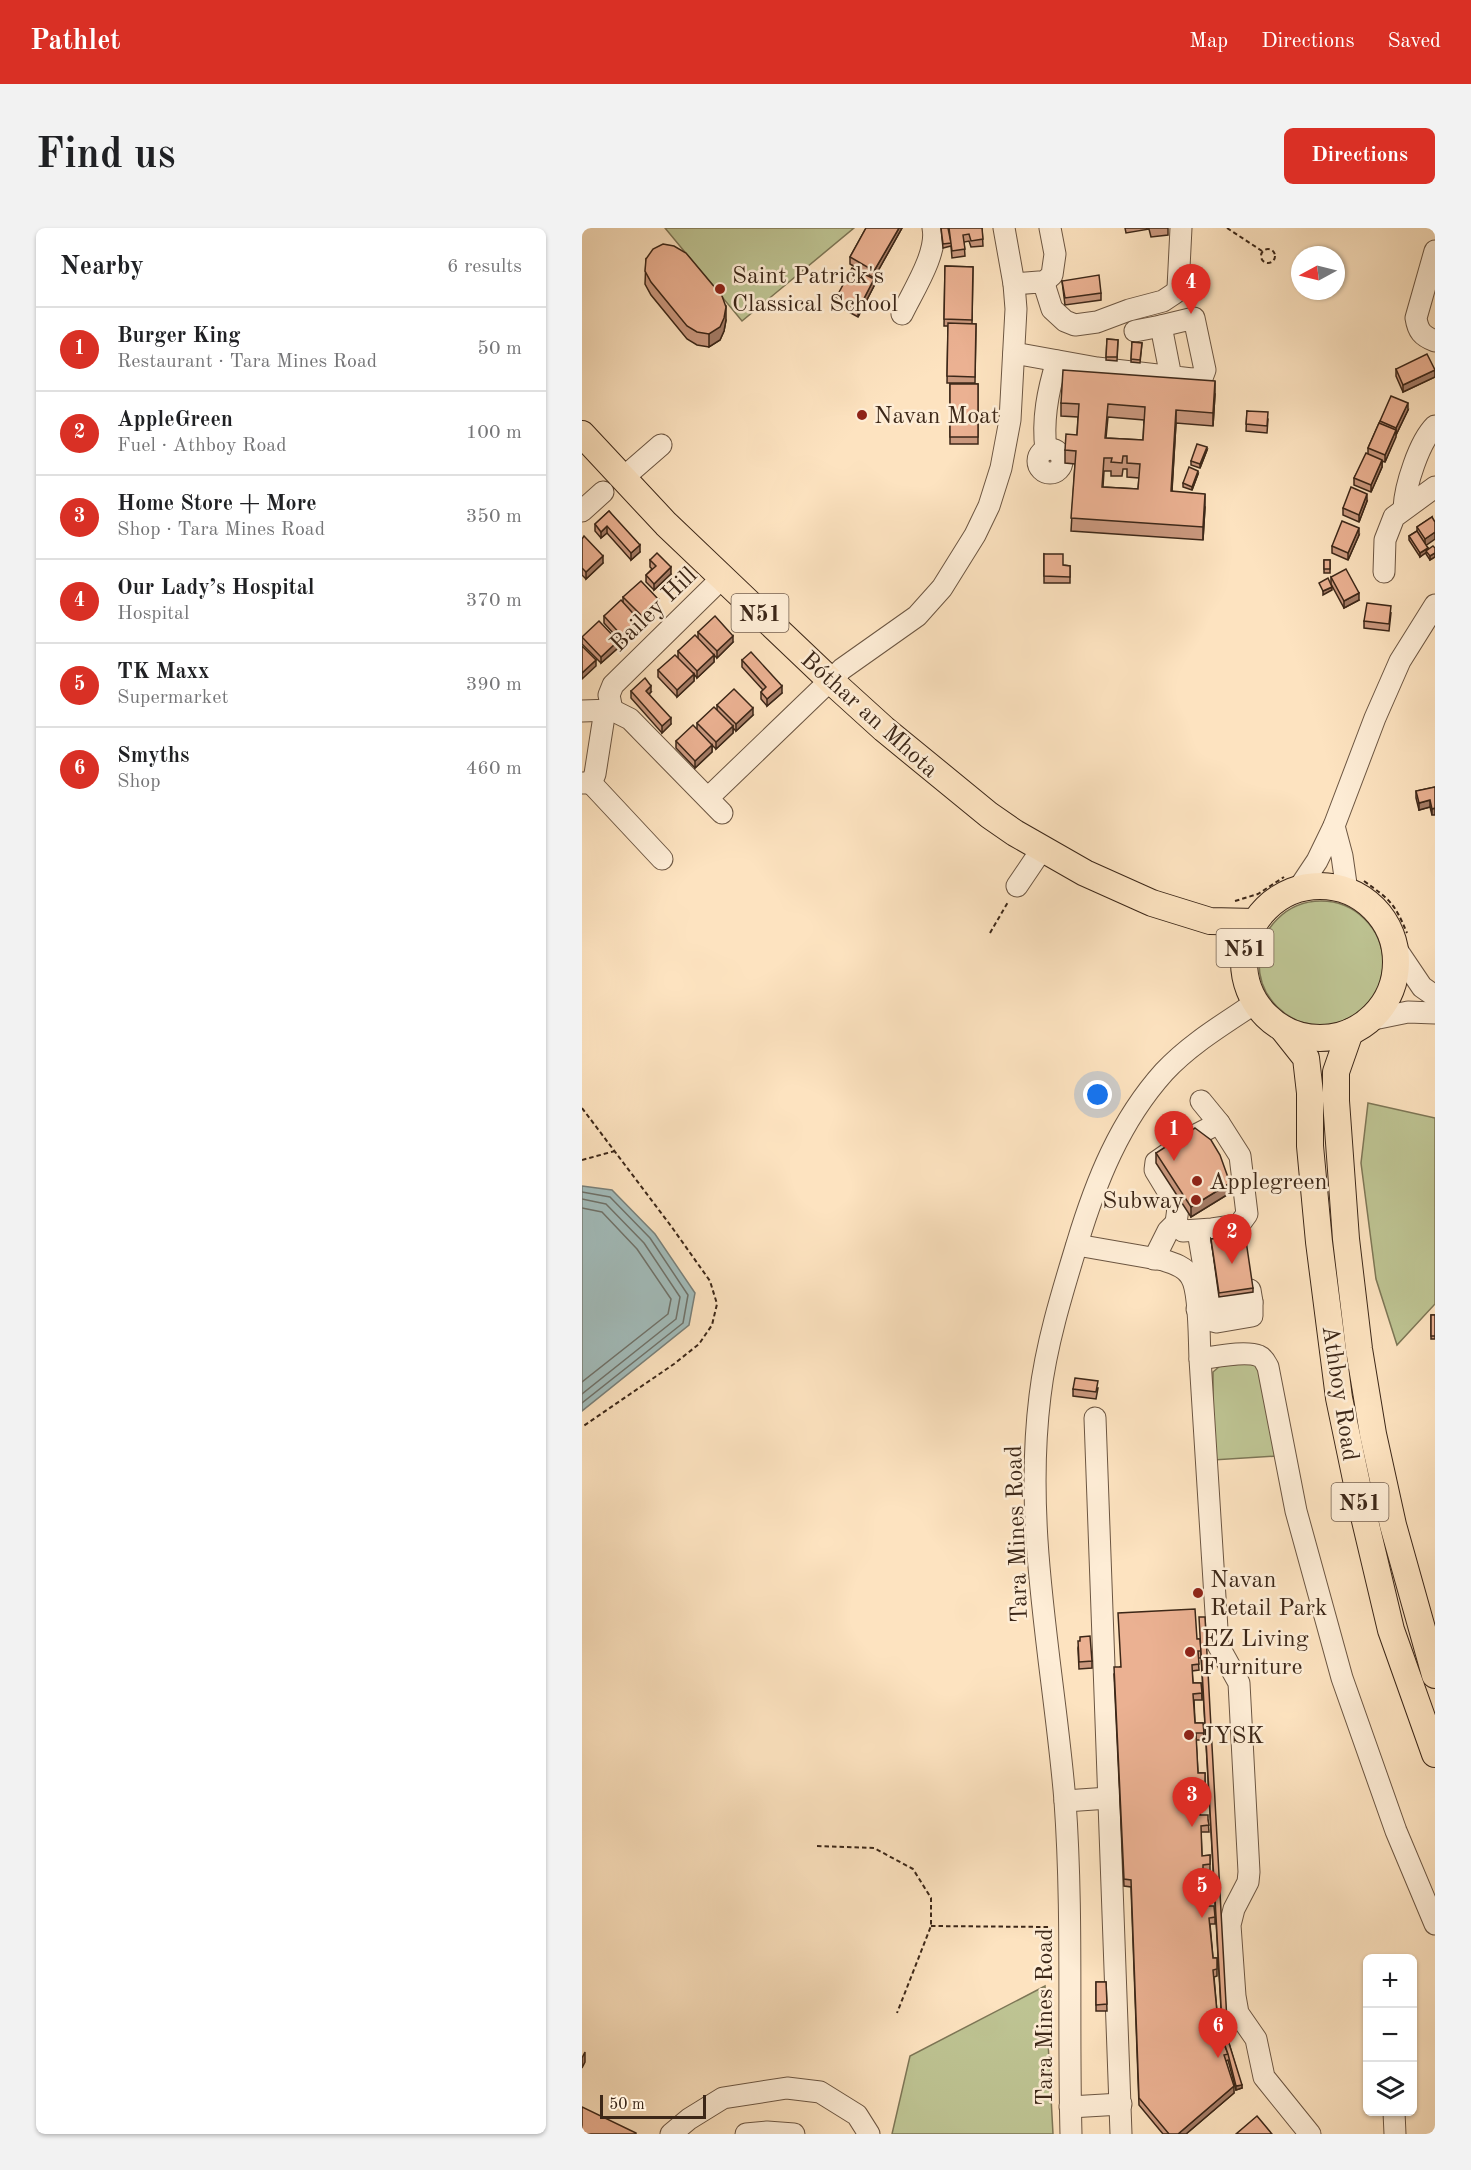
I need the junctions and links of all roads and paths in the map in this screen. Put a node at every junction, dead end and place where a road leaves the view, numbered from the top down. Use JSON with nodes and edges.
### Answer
{"nodes":[{"id":1,"x":933,"y":228,"type":"edge"},
{"id":2,"x":1004,"y":228,"type":"edge"},
{"id":3,"x":1050,"y":228,"type":"edge"},
{"id":4,"x":1181,"y":228,"type":"edge"},
{"id":5,"x":1227,"y":228,"type":"edge"},
{"id":6,"x":1435,"y":250,"type":"edge"},
{"id":7,"x":1262,"y":251,"type":"junction"},
{"id":8,"x":1014,"y":284,"type":"junction"},
{"id":9,"x":1042,"y":284,"type":"junction"},
{"id":10,"x":902,"y":314,"type":"dead end"},
{"id":11,"x":1161,"y":326,"type":"junction"},
{"id":12,"x":1136,"y":331,"type":"dead end"},
{"id":13,"x":1435,"y":341,"type":"edge"},
{"id":14,"x":1014,"y":353,"type":"junction"},
{"id":15,"x":1057,"y":361,"type":"junction"},
{"id":16,"x":1171,"y":377,"type":"junction"},
{"id":17,"x":1435,"y":426,"type":"edge"},
{"id":18,"x":582,"y":434,"type":"edge"},
{"id":19,"x":661,"y":445,"type":"dead end"},
{"id":20,"x":1046,"y":450,"type":"dead end"},
{"id":21,"x":613,"y":485,"type":"junction"},
{"id":22,"x":1435,"y":487,"type":"edge"},
{"id":23,"x":1404,"y":508,"type":"junction"},
{"id":24,"x":582,"y":512,"type":"edge"},
{"id":25,"x":1384,"y":572,"type":"dead end"},
{"id":26,"x":722,"y":578,"type":"junction"},
{"id":27,"x":1435,"y":605,"type":"edge"},
{"id":28,"x":830,"y":680,"type":"junction"},
{"id":29,"x":608,"y":710,"type":"junction"},
{"id":30,"x":582,"y":711,"type":"edge"},
{"id":31,"x":587,"y":783,"type":"edge"},
{"id":32,"x":1334,"y":826,"type":"junction"},
{"id":33,"x":1042,"y":849,"type":"junction"},
{"id":34,"x":662,"y":859,"type":"dead end"},
{"id":35,"x":1354,"y":884,"type":"junction"},
{"id":36,"x":1017,"y":886,"type":"joint"},
{"id":37,"x":1269,"y":888,"type":"dead end"},
{"id":38,"x":1299,"y":888,"type":"junction"},
{"id":39,"x":1233,"y":901,"type":"dead end"},
{"id":40,"x":1210,"y":921,"type":"junction"},
{"id":41,"x":1255,"y":922,"type":"junction"},
{"id":42,"x":990,"y":933,"type":"dead end"},
{"id":43,"x":1401,"y":940,"type":"junction"},
{"id":44,"x":1243,"y":963,"type":"junction"},
{"id":45,"x":1435,"y":996,"type":"edge"},
{"id":46,"x":1255,"y":1003,"type":"junction"},
{"id":47,"x":1435,"y":1013,"type":"edge"},
{"id":48,"x":1360,"y":1026,"type":"junction"},
{"id":49,"x":1283,"y":1029,"type":"junction"},
{"id":50,"x":1202,"y":1100,"type":"dead end"},
{"id":51,"x":582,"y":1108,"type":"edge"},
{"id":52,"x":1219,"y":1123,"type":"junction"},
{"id":53,"x":615,"y":1151,"type":"junction"},
{"id":54,"x":582,"y":1160,"type":"edge"},
{"id":55,"x":1176,"y":1223,"type":"junction"},
{"id":56,"x":1219,"y":1228,"type":"junction"},
{"id":57,"x":1077,"y":1245,"type":"junction"},
{"id":58,"x":1236,"y":1248,"type":"edge"},
{"id":59,"x":1154,"y":1259,"type":"junction"},
{"id":60,"x":1240,"y":1275,"type":"edge"},
{"id":61,"x":1222,"y":1308,"type":"junction"},
{"id":62,"x":1200,"y":1359,"type":"junction"},
{"id":63,"x":1095,"y":1418,"type":"dead end"},
{"id":64,"x":582,"y":1427,"type":"edge"},
{"id":65,"x":1435,"y":1675,"type":"edge"},
{"id":66,"x":1435,"y":1754,"type":"edge"},
{"id":67,"x":1109,"y":1798,"type":"junction"},
{"id":68,"x":1065,"y":1801,"type":"junction"},
{"id":69,"x":817,"y":1846,"type":"dead end"},
{"id":70,"x":1435,"y":1924,"type":"edge"},
{"id":71,"x":931,"y":1926,"type":"junction"},
{"id":72,"x":1069,"y":1927,"type":"junction"},
{"id":73,"x":897,"y":2013,"type":"dead end"},
{"id":74,"x":1121,"y":2104,"type":"junction"},
{"id":75,"x":1070,"y":2107,"type":"junction"},
{"id":76,"x":1394,"y":2116,"type":"edge"},
{"id":77,"x":671,"y":2134,"type":"edge"},
{"id":78,"x":746,"y":2134,"type":"edge"},
{"id":79,"x":794,"y":2134,"type":"edge"},
{"id":80,"x":869,"y":2134,"type":"edge"},
{"id":81,"x":1071,"y":2134,"type":"edge"},
{"id":82,"x":1121,"y":2134,"type":"edge"},
{"id":83,"x":1310,"y":2134,"type":"edge"},
{"id":84,"x":1395,"y":2134,"type":"edge"}],
"edges":[{"from":1,"to":10,"type":"street"},
{"from":2,"to":8,"type":"street"},
{"from":3,"to":9,"type":"street"},
{"from":4,"to":9,"type":"street"},
{"from":5,"to":7,"type":"path"},
{"from":6,"to":13,"type":"street"},
{"from":7,"to":7,"type":"path"},
{"from":8,"to":9,"type":"street"},
{"from":8,"to":14,"type":"street"},
{"from":11,"to":12,"type":"street"},
{"from":11,"to":16,"type":"street"},
{"from":11,"to":16,"type":"street"},
{"from":14,"to":15,"type":"street"},
{"from":14,"to":28,"type":"street"},
{"from":15,"to":16,"type":"street"},
{"from":15,"to":20,"type":"street"},
{"from":17,"to":23,"type":"street"},
{"from":18,"to":21,"type":"main road","name":"Bóthar an Mhota","number":"N51"},
{"from":19,"to":21,"type":"street"},
{"from":21,"to":24,"type":"street"},
{"from":21,"to":26,"type":"main road","name":"Bóthar an Mhota","number":"N51"},
{"from":22,"to":23,"type":"street"},
{"from":23,"to":25,"type":"street"},
{"from":26,"to":28,"type":"main road","name":"Bóthar an Mhota","number":"N51"},
{"from":26,"to":29,"type":"street","name":"Bailey Hill"},
{"from":27,"to":32,"type":"street"},
{"from":28,"to":29,"type":"street"},
{"from":28,"to":33,"type":"main road","name":"Bóthar an Mhota","number":"N51"},
{"from":29,"to":30,"type":"street"},
{"from":29,"to":31,"type":"street","name":"Bailey Hill"},
{"from":31,"to":34,"type":"street","name":"Bailey Hill"},
{"from":32,"to":35,"type":"street"},
{"from":32,"to":38,"type":"street"},
{"from":33,"to":36,"type":"street"},
{"from":33,"to":40,"type":"main road","name":"Bóthar an Mhota","number":"N51"},
{"from":35,"to":38,"type":"main road","number":"N51"},
{"from":35,"to":43,"type":"main road","number":"N51"},
{"from":35,"to":43,"type":"path"},
{"from":36,"to":42,"type":"path"},
{"from":37,"to":39,"type":"path"},
{"from":38,"to":41,"type":"main road","number":"N51"},
{"from":40,"to":41,"type":"main road","name":"Bóthar an Mhota","number":"N51"},
{"from":40,"to":44,"type":"main road","number":"N51"},
{"from":41,"to":44,"type":"main road","number":"N51"},
{"from":43,"to":45,"type":"street"},
{"from":43,"to":48,"type":"main road","number":"N51"},
{"from":44,"to":46,"type":"main road","number":"N51"},
{"from":46,"to":49,"type":"main road","number":"N51"},
{"from":46,"to":57,"type":"street","name":"Tara Mines Road"},
{"from":47,"to":48,"type":"street"},
{"from":48,"to":49,"type":"main road","number":"N51"},
{"from":48,"to":65,"type":"main road","name":"Athboy Road","number":"N51"},
{"from":49,"to":66,"type":"main road","name":"Athboy Road","number":"N51"},
{"from":50,"to":52,"type":"street"},
{"from":51,"to":53,"type":"path"},
{"from":52,"to":55,"type":"street"},
{"from":52,"to":56,"type":"street"},
{"from":53,"to":54,"type":"path"},
{"from":53,"to":64,"type":"path"},
{"from":55,"to":56,"type":"street"},
{"from":55,"to":59,"type":"street"},
{"from":56,"to":58,"type":"street"},
{"from":56,"to":61,"type":"street"},
{"from":57,"to":59,"type":"street"},
{"from":57,"to":68,"type":"street","name":"Tara Mines Road"},
{"from":59,"to":61,"type":"street"},
{"from":60,"to":61,"type":"street"},
{"from":61,"to":62,"type":"street"},
{"from":62,"to":70,"type":"street"},
{"from":62,"to":83,"type":"street"},
{"from":63,"to":67,"type":"street"},
{"from":67,"to":68,"type":"street"},
{"from":67,"to":74,"type":"street"},
{"from":68,"to":72,"type":"street","name":"Tara Mines Road"},
{"from":69,"to":71,"type":"path"},
{"from":71,"to":72,"type":"path"},
{"from":71,"to":73,"type":"path"},
{"from":72,"to":75,"type":"street","name":"Tara Mines Road"},
{"from":74,"to":75,"type":"street"},
{"from":74,"to":82,"type":"street"},
{"from":75,"to":81,"type":"street","name":"Tara Mines Road"},
{"from":76,"to":84,"type":"street"},
{"from":77,"to":80,"type":"street"},
{"from":78,"to":79,"type":"street"}]}
